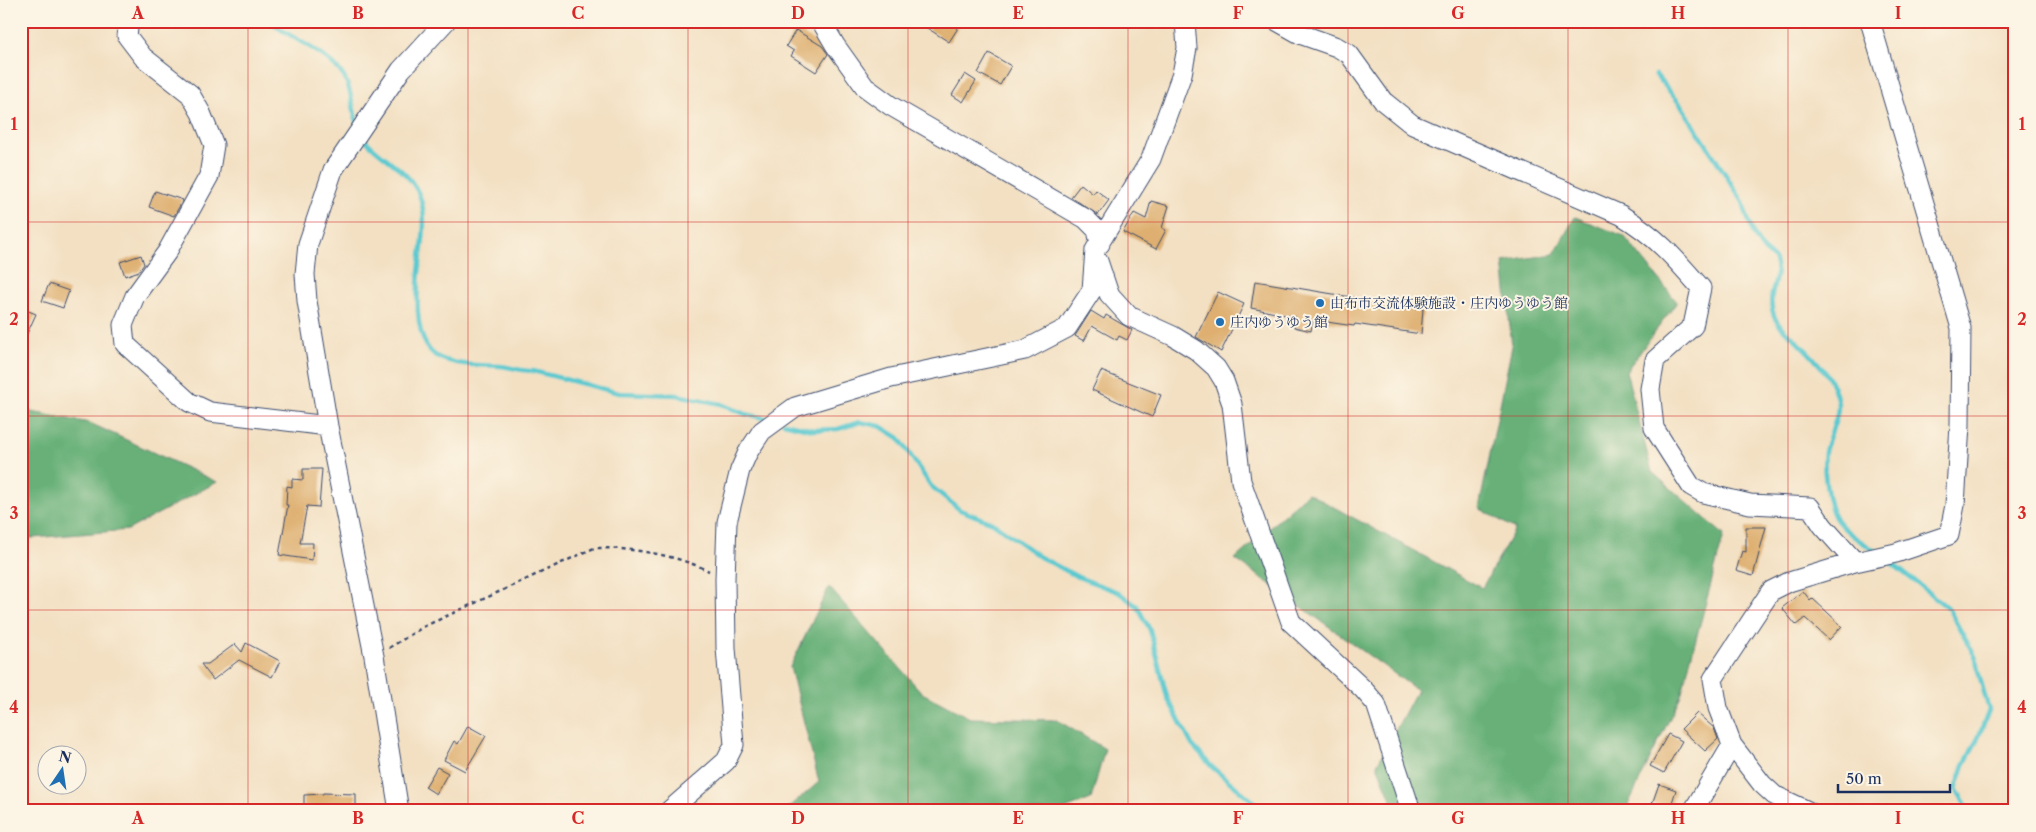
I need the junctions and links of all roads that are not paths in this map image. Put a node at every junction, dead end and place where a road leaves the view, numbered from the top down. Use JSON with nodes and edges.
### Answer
{"nodes":[{"id":1,"x":129,"y":21,"type":"edge"},
{"id":2,"x":446,"y":21,"type":"edge"},
{"id":3,"x":821,"y":21,"type":"edge"},
{"id":4,"x":1185,"y":21,"type":"edge"},
{"id":5,"x":1277,"y":21,"type":"edge"},
{"id":6,"x":1870,"y":21,"type":"edge"},
{"id":7,"x":1097,"y":247,"type":"junction"},
{"id":8,"x":328,"y":426,"type":"junction"},
{"id":9,"x":1855,"y":562,"type":"junction"},
{"id":10,"x":1732,"y":745,"type":"junction"},
{"id":11,"x":399,"y":811,"type":"edge"},
{"id":12,"x":669,"y":811,"type":"edge"},
{"id":13,"x":1411,"y":811,"type":"edge"},
{"id":14,"x":1693,"y":811,"type":"edge"},
{"id":15,"x":1808,"y":811,"type":"edge"}],
"edges":[{"from":1,"to":8,"type":"street"},
{"from":2,"to":8,"type":"street"},
{"from":3,"to":7,"type":"street"},
{"from":4,"to":7,"type":"street"},
{"from":5,"to":9,"type":"street"},
{"from":6,"to":9,"type":"street"},
{"from":7,"to":12,"type":"street"},
{"from":7,"to":13,"type":"street"},
{"from":8,"to":11,"type":"street"},
{"from":9,"to":10,"type":"street"},
{"from":10,"to":14,"type":"street"},
{"from":10,"to":15,"type":"street"}]}
